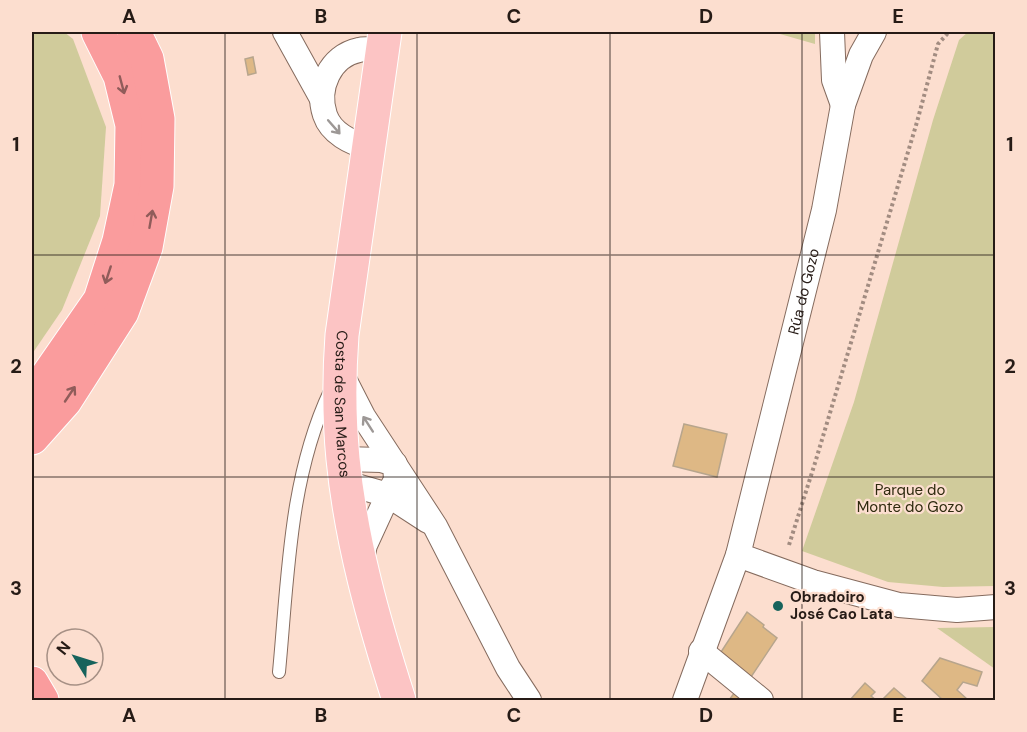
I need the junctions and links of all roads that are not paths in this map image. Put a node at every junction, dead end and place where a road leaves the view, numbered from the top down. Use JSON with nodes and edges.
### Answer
{"nodes":[{"id":1,"x":98,"y":32,"type":"edge"},
{"id":2,"x":134,"y":32,"type":"edge"},
{"id":3,"x":832,"y":32,"type":"edge"},
{"id":4,"x":874,"y":32,"type":"edge"},
{"id":5,"x":290,"y":39,"type":"edge"},
{"id":6,"x":383,"y":41,"type":"edge"},
{"id":7,"x":338,"y":59,"type":"junction"},
{"id":8,"x":321,"y":97,"type":"junction"},
{"id":9,"x":843,"y":105,"type":"junction"},
{"id":10,"x":368,"y":147,"type":"junction"},
{"id":11,"x":340,"y":371,"type":"junction"},
{"id":12,"x":32,"y":395,"type":"edge"},
{"id":13,"x":32,"y":438,"type":"edge"},
{"id":14,"x":395,"y":464,"type":"junction"},
{"id":15,"x":345,"y":471,"type":"junction"},
{"id":16,"x":388,"y":495,"type":"junction"},
{"id":17,"x":435,"y":525,"type":"junction"},
{"id":18,"x":738,"y":555,"type":"junction"},
{"id":19,"x":361,"y":565,"type":"junction"},
{"id":20,"x":996,"y":607,"type":"edge"},
{"id":21,"x":701,"y":651,"type":"junction"},
{"id":22,"x":279,"y":672,"type":"dead end"},
{"id":23,"x":32,"y":683,"type":"edge"},
{"id":24,"x":42,"y":700,"type":"edge"},
{"id":25,"x":399,"y":700,"type":"edge"},
{"id":26,"x":529,"y":700,"type":"edge"},
{"id":27,"x":685,"y":700,"type":"edge"},
{"id":28,"x":761,"y":700,"type":"edge"}],
"edges":[{"from":1,"to":12,"type":"highway","one_way":true},
{"from":13,"to":2,"type":"highway","one_way":true},
{"from":3,"to":9,"type":"street"},
{"from":4,"to":9,"type":"street","name":"Rúa do Gozo"},
{"from":5,"to":7,"type":"street"},
{"from":5,"to":8,"type":"street"},
{"from":6,"to":7,"type":"street"},
{"from":6,"to":10,"type":"main road","name":"Costa de San Marcos"},
{"from":7,"to":8,"type":"street"},
{"from":8,"to":10,"type":"street","one_way":true},
{"from":9,"to":18,"type":"street","name":"Rúa do Gozo"},
{"from":10,"to":11,"type":"main road","name":"Costa de San Marcos"},
{"from":14,"to":11,"type":"street","one_way":true},
{"from":11,"to":15,"type":"main road","name":"Costa de San Marcos"},
{"from":11,"to":22,"type":"lane"},
{"from":14,"to":15,"type":"street"},
{"from":14,"to":16,"type":"street"},
{"from":14,"to":17,"type":"street"},
{"from":15,"to":16,"type":"street"},
{"from":15,"to":19,"type":"main road","name":"Costa de San Marcos"},
{"from":16,"to":17,"type":"street"},
{"from":16,"to":19,"type":"street"},
{"from":17,"to":26,"type":"street"},
{"from":18,"to":20,"type":"street"},
{"from":18,"to":21,"type":"street","name":"Rúa do Gozo"},
{"from":19,"to":25,"type":"main road","name":"Costa de San Marcos"},
{"from":21,"to":27,"type":"street","name":"Rúa do Gozo"},
{"from":21,"to":28,"type":"street"},
{"from":23,"to":24,"type":"highway"}]}
